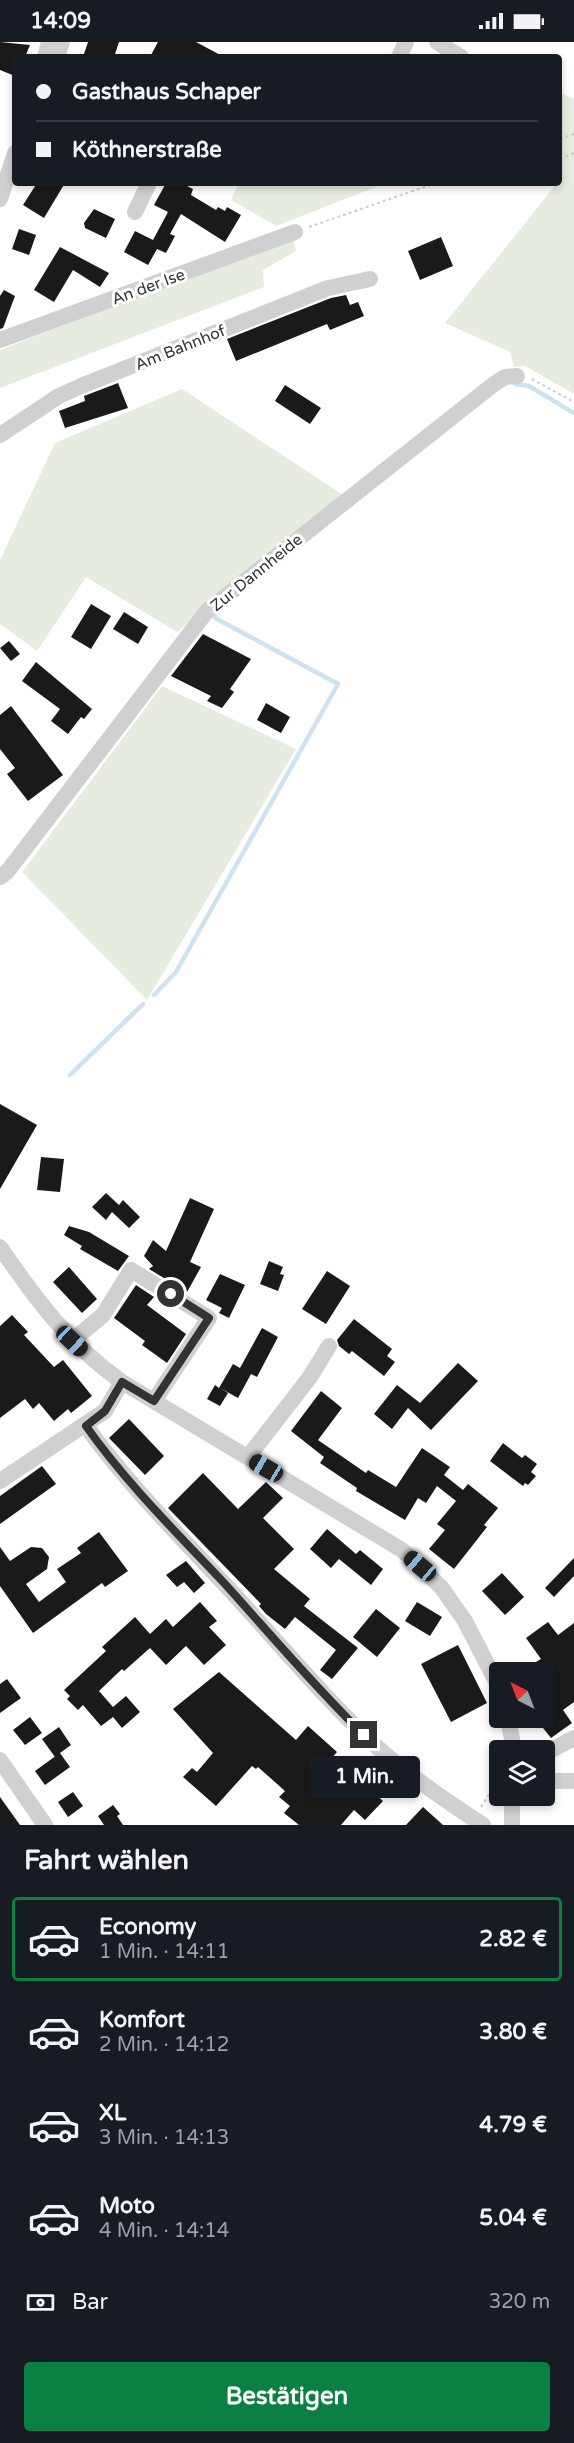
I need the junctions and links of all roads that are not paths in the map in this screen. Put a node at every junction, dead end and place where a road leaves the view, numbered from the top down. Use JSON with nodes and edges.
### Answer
{"nodes":[{"id":1,"x":436,"y":42,"type":"edge"},
{"id":2,"x":456,"y":54,"type":"edge"},
{"id":3,"x":12,"y":162,"type":"edge"},
{"id":4,"x":148,"y":186,"type":"edge"},
{"id":5,"x":0,"y":199,"type":"edge"},
{"id":6,"x":135,"y":212,"type":"dead end"},
{"id":7,"x":295,"y":232,"type":"road end"},
{"id":8,"x":369,"y":279,"type":"dead end"},
{"id":9,"x":0,"y":340,"type":"edge"},
{"id":10,"x":517,"y":376,"type":"road end"},
{"id":11,"x":0,"y":435,"type":"edge"},
{"id":12,"x":0,"y":877,"type":"edge"},
{"id":13,"x":0,"y":1247,"type":"edge"},
{"id":14,"x":72,"y":1341,"type":"junction"},
{"id":15,"x":329,"y":1346,"type":"dead end"},
{"id":16,"x":122,"y":1382,"type":"junction"},
{"id":17,"x":154,"y":1401,"type":"junction"},
{"id":18,"x":86,"y":1426,"type":"junction"},
{"id":19,"x":248,"y":1457,"type":"junction"},
{"id":20,"x":0,"y":1481,"type":"edge"},
{"id":21,"x":489,"y":1681,"type":"edge"},
{"id":22,"x":572,"y":1735,"type":"edge"},
{"id":23,"x":555,"y":1747,"type":"edge"},
{"id":24,"x":0,"y":1760,"type":"edge"},
{"id":25,"x":555,"y":1781,"type":"edge"},
{"id":26,"x":574,"y":1781,"type":"edge"},
{"id":27,"x":512,"y":1806,"type":"edge"},
{"id":28,"x":478,"y":1822,"type":"edge"},
{"id":29,"x":45,"y":1825,"type":"edge"},
{"id":30,"x":512,"y":1825,"type":"edge"}],
"edges":[{"from":1,"to":2,"type":"street"},
{"from":3,"to":5,"type":"street"},
{"from":4,"to":6,"type":"street"},
{"from":7,"to":9,"type":"street","name":"An der Ise"},
{"from":8,"to":11,"type":"street","name":"Am Bahnhof"},
{"from":10,"to":12,"type":"street","name":"Zur Dannheide"},
{"from":13,"to":14,"type":"street"},
{"from":14,"to":16,"type":"street"},
{"from":14,"to":17,"type":"street"},
{"from":15,"to":19,"type":"street"},
{"from":16,"to":17,"type":"street"},
{"from":16,"to":18,"type":"street"},
{"from":17,"to":19,"type":"street"},
{"from":18,"to":20,"type":"street"},
{"from":18,"to":28,"type":"street"},
{"from":19,"to":21,"type":"street"},
{"from":22,"to":23,"type":"street"},
{"from":24,"to":29,"type":"street"},
{"from":25,"to":26,"type":"street"},
{"from":27,"to":30,"type":"street"}]}
